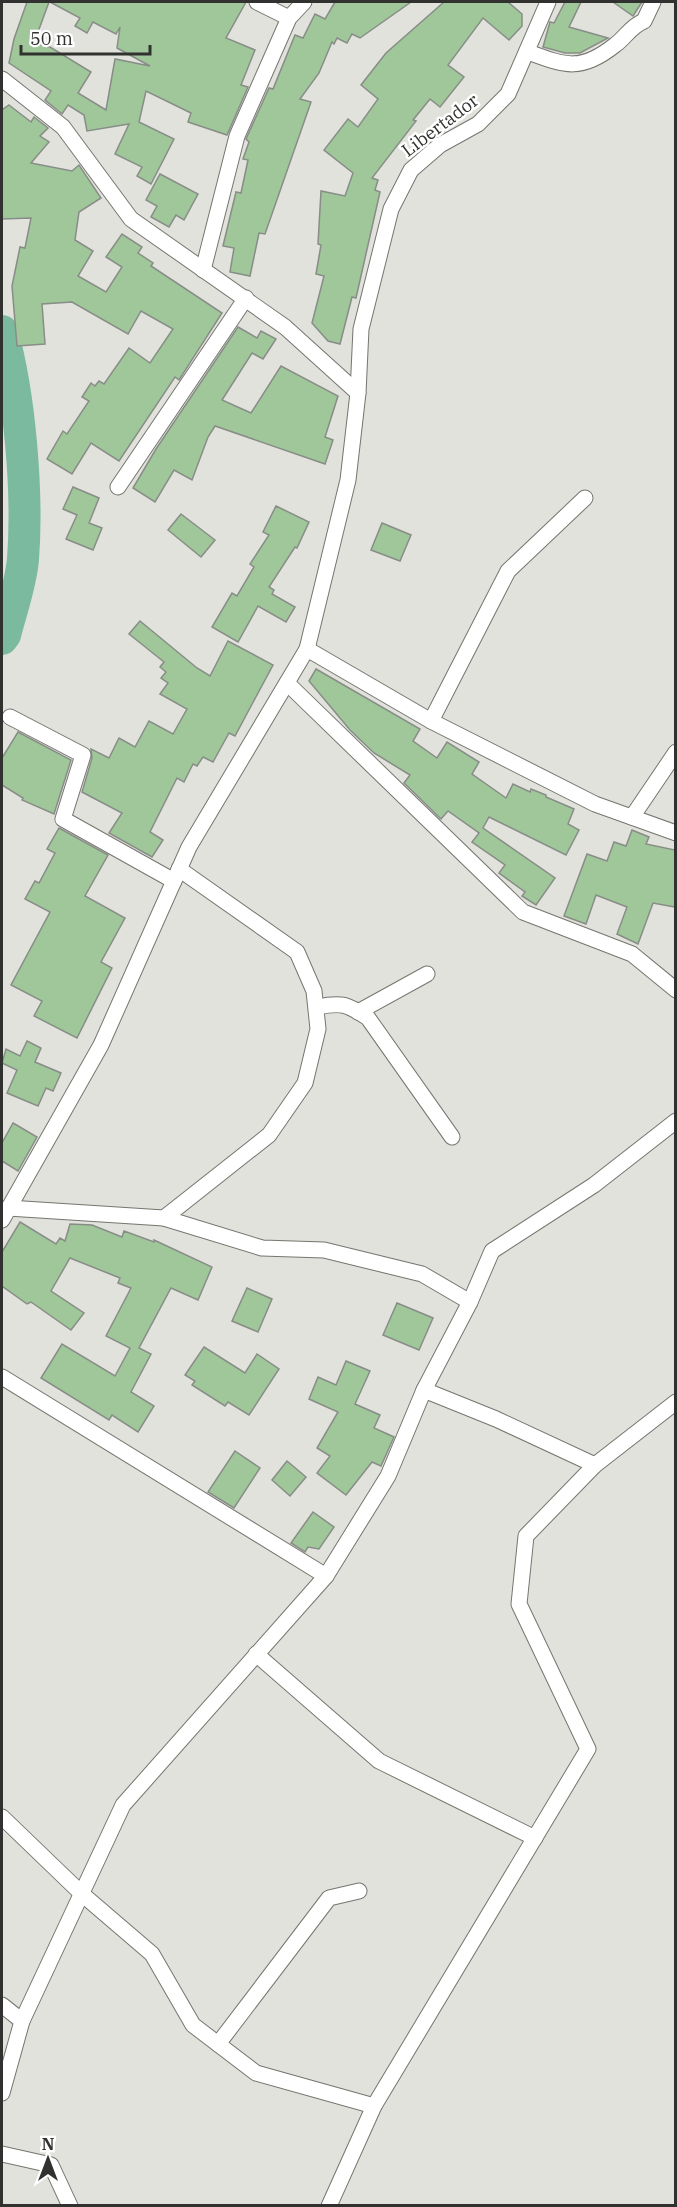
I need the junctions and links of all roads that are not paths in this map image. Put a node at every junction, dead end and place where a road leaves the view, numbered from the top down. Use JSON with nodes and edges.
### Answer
{"nodes":[{"id":1,"x":257,"y":2,"type":"edge"},
{"id":2,"x":304,"y":2,"type":"edge"},
{"id":3,"x":548,"y":2,"type":"edge"},
{"id":4,"x":652,"y":2,"type":"edge"},
{"id":5,"x":289,"y":18,"type":"junction"},
{"id":6,"x":528,"y":52,"type":"junction"},
{"id":7,"x":2,"y":79,"type":"edge"},
{"id":8,"x":203,"y":270,"type":"junction"},
{"id":9,"x":246,"y":298,"type":"junction"},
{"id":10,"x":358,"y":393,"type":"junction"},
{"id":11,"x":118,"y":487,"type":"dead end"},
{"id":12,"x":585,"y":498,"type":"dead end"},
{"id":13,"x":307,"y":649,"type":"junction"},
{"id":14,"x":287,"y":682,"type":"junction"},
{"id":15,"x":10,"y":717,"type":"dead end"},
{"id":16,"x":431,"y":721,"type":"junction"},
{"id":17,"x":675,"y":752,"type":"edge"},
{"id":18,"x":632,"y":817,"type":"junction"},
{"id":19,"x":675,"y":833,"type":"edge"},
{"id":20,"x":177,"y":875,"type":"junction"},
{"id":21,"x":427,"y":974,"type":"dead end"},
{"id":22,"x":675,"y":990,"type":"edge"},
{"id":23,"x":317,"y":1007,"type":"junction"},
{"id":24,"x":358,"y":1012,"type":"junction"},
{"id":25,"x":675,"y":1121,"type":"edge"},
{"id":26,"x":452,"y":1137,"type":"dead end"},
{"id":27,"x":5,"y":1214,"type":"edge"},
{"id":28,"x":164,"y":1218,"type":"junction"},
{"id":29,"x":470,"y":1302,"type":"junction"},
{"id":30,"x":2,"y":1377,"type":"edge"},
{"id":31,"x":424,"y":1390,"type":"junction"},
{"id":32,"x":675,"y":1402,"type":"edge"},
{"id":33,"x":595,"y":1465,"type":"junction"},
{"id":34,"x":326,"y":1576,"type":"junction"},
{"id":35,"x":256,"y":1654,"type":"junction"},
{"id":36,"x":2,"y":1817,"type":"edge"},
{"id":37,"x":536,"y":1838,"type":"junction"},
{"id":38,"x":359,"y":1891,"type":"dead end"},
{"id":39,"x":82,"y":1894,"type":"junction"},
{"id":40,"x":2,"y":2005,"type":"edge"},
{"id":41,"x":22,"y":2021,"type":"junction"},
{"id":42,"x":218,"y":2044,"type":"junction"},
{"id":43,"x":2,"y":2093,"type":"edge"},
{"id":44,"x":374,"y":2106,"type":"junction"},
{"id":45,"x":2,"y":2154,"type":"edge"},
{"id":46,"x":70,"y":2205,"type":"edge"},
{"id":47,"x":329,"y":2205,"type":"edge"}],
"edges":[{"from":1,"to":5,"type":"street"},
{"from":2,"to":5,"type":"street"},
{"from":3,"to":6,"type":"street","name":"Libertador"},
{"from":4,"to":6,"type":"street"},
{"from":5,"to":8,"type":"street"},
{"from":6,"to":10,"type":"street","name":"Libertador"},
{"from":7,"to":8,"type":"street"},
{"from":8,"to":9,"type":"street"},
{"from":9,"to":10,"type":"street"},
{"from":9,"to":11,"type":"street"},
{"from":10,"to":13,"type":"street","name":"Libertador"},
{"from":12,"to":16,"type":"street"},
{"from":13,"to":14,"type":"street","name":"Libertador"},
{"from":13,"to":16,"type":"street"},
{"from":14,"to":20,"type":"street","name":"Libertador"},
{"from":14,"to":22,"type":"street"},
{"from":15,"to":20,"type":"street"},
{"from":16,"to":18,"type":"street"},
{"from":17,"to":18,"type":"street"},
{"from":18,"to":19,"type":"street"},
{"from":20,"to":23,"type":"street"},
{"from":20,"to":27,"type":"street","name":"Libertador"},
{"from":21,"to":24,"type":"street"},
{"from":23,"to":24,"type":"street"},
{"from":23,"to":28,"type":"street"},
{"from":24,"to":26,"type":"street"},
{"from":25,"to":29,"type":"street"},
{"from":27,"to":28,"type":"street"},
{"from":28,"to":29,"type":"street"},
{"from":29,"to":31,"type":"street"},
{"from":30,"to":34,"type":"street"},
{"from":31,"to":33,"type":"street"},
{"from":31,"to":34,"type":"street"},
{"from":32,"to":33,"type":"street"},
{"from":33,"to":37,"type":"street"},
{"from":34,"to":35,"type":"street"},
{"from":35,"to":37,"type":"street"},
{"from":35,"to":39,"type":"street"},
{"from":36,"to":39,"type":"street"},
{"from":37,"to":44,"type":"street"},
{"from":38,"to":42,"type":"street"},
{"from":39,"to":41,"type":"street"},
{"from":39,"to":42,"type":"street"},
{"from":40,"to":41,"type":"street"},
{"from":41,"to":43,"type":"street"},
{"from":42,"to":44,"type":"street"},
{"from":44,"to":47,"type":"street"},
{"from":45,"to":46,"type":"street"}]}
